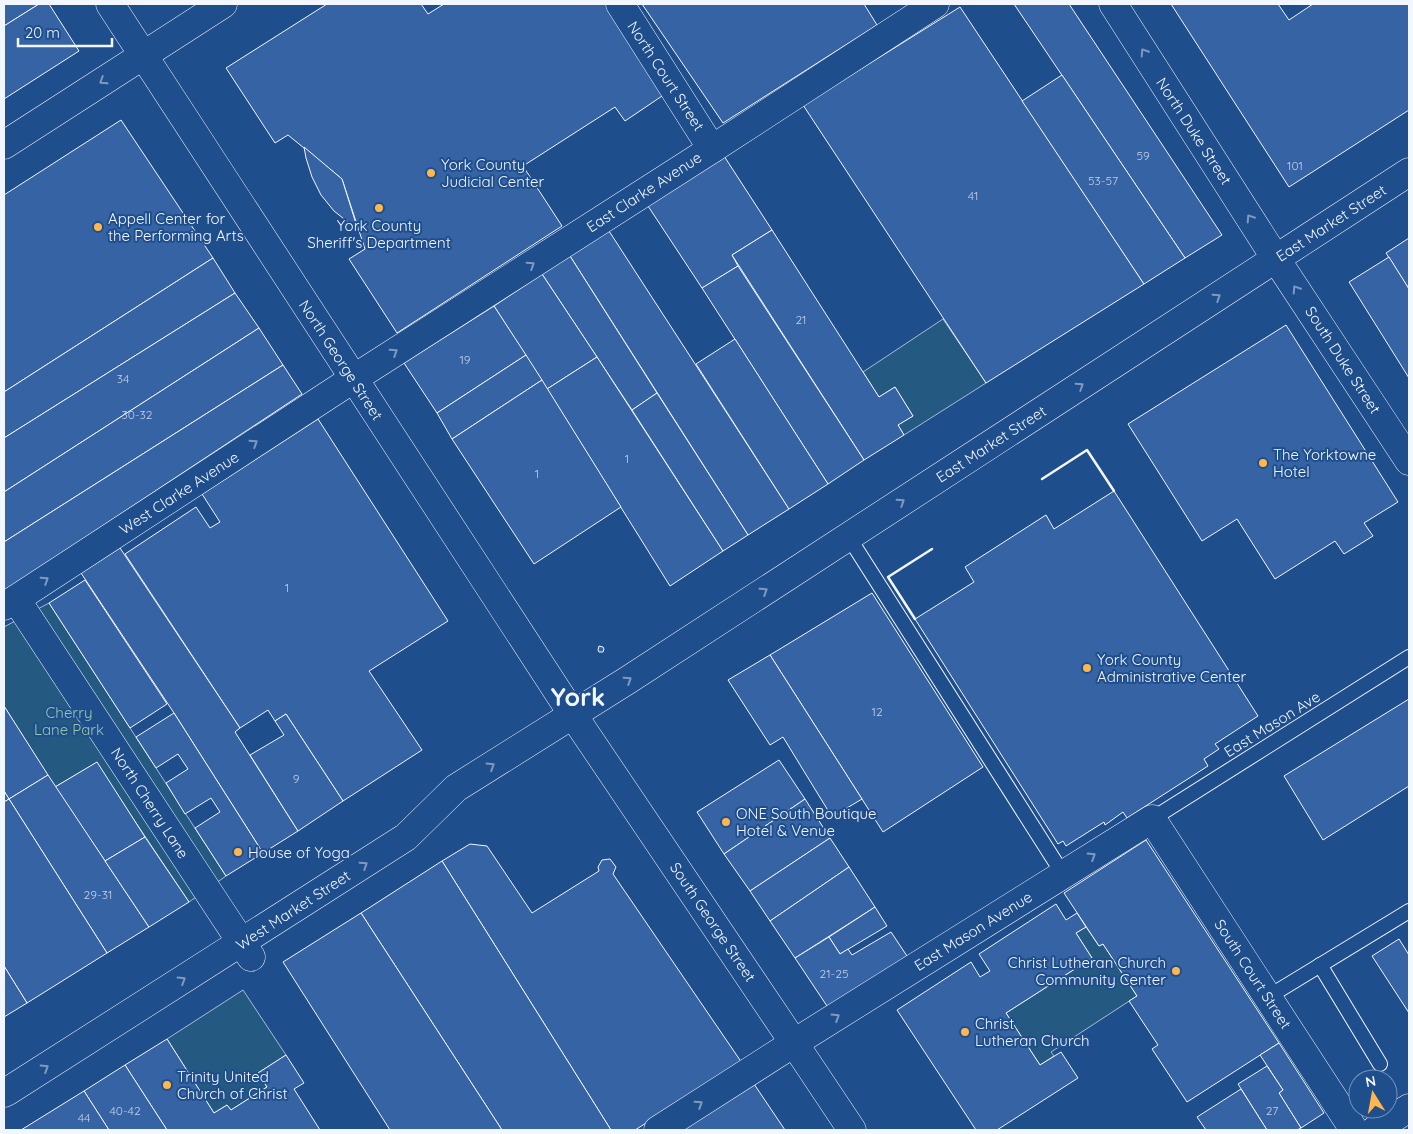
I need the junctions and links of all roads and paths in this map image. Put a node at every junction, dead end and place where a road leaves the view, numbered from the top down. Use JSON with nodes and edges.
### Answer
{"nodes":[{"id":1,"x":110,"y":4,"type":"edge"},
{"id":2,"x":223,"y":4,"type":"edge"},
{"id":3,"x":620,"y":4,"type":"edge"},
{"id":4,"x":935,"y":4,"type":"edge"},
{"id":5,"x":1113,"y":4,"type":"edge"},
{"id":6,"x":144,"y":54,"type":"junction"},
{"id":7,"x":4,"y":145,"type":"edge"},
{"id":8,"x":712,"y":149,"type":"junction"},
{"id":9,"x":1409,"y":172,"type":"edge"},
{"id":10,"x":1276,"y":259,"type":"junction"},
{"id":11,"x":353,"y":379,"type":"junction"},
{"id":12,"x":1409,"y":462,"type":"edge"},
{"id":13,"x":848,"y":536,"type":"junction"},
{"id":14,"x":10,"y":602,"type":"edge"},
{"id":15,"x":1409,"y":657,"type":"edge"},
{"id":16,"x":572,"y":715,"type":"junction"},
{"id":17,"x":1152,"y":819,"type":"junction"},
{"id":18,"x":1064,"y":874,"type":"junction"},
{"id":19,"x":1409,"y":911,"type":"edge"},
{"id":20,"x":247,"y":950,"type":"junction"},
{"id":21,"x":1320,"y":965,"type":"junction"},
{"id":22,"x":1268,"y":997,"type":"junction"},
{"id":23,"x":794,"y":1043,"type":"junction"},
{"id":24,"x":1380,"y":1064,"type":"dead end"},
{"id":25,"x":4,"y":1093,"type":"edge"},
{"id":26,"x":1409,"y":1108,"type":"edge"},
{"id":27,"x":658,"y":1130,"type":"edge"},
{"id":28,"x":852,"y":1130,"type":"edge"},
{"id":29,"x":1354,"y":1130,"type":"edge"},
{"id":30,"x":1375,"y":1130,"type":"edge"}],
"edges":[{"from":1,"to":6,"type":"main road","name":"North George Street"},
{"from":2,"to":6,"type":"main road"},
{"from":3,"to":8,"type":"main road","name":"North Court Street"},
{"from":4,"to":8,"type":"main road","name":"East Clarke Avenue"},
{"from":10,"to":5,"type":"main road","name":"North Duke Street","one_way":true},
{"from":6,"to":7,"type":"main road","one_way":true},
{"from":6,"to":11,"type":"main road","name":"North George Street"},
{"from":11,"to":8,"type":"main road","name":"East Clarke Avenue","one_way":true},
{"from":9,"to":10,"type":"main road","name":"East Market Street"},
{"from":12,"to":10,"type":"main road","name":"South Duke Street","one_way":true},
{"from":13,"to":10,"type":"main road","name":"East Market Street","one_way":true},
{"from":14,"to":11,"type":"main road","name":"West Clarke Avenue","one_way":true},
{"from":11,"to":16,"type":"main road","name":"North George Street"},
{"from":16,"to":13,"type":"main road","name":"East Market Street","one_way":true},
{"from":13,"to":18,"type":"lane"},
{"from":14,"to":20,"type":"main road","name":"North Cherry Lane"},
{"from":15,"to":17,"type":"lane","name":"East Mason Ave"},
{"from":20,"to":16,"type":"main road","name":"West Market Street","one_way":true},
{"from":16,"to":23,"type":"main road","name":"South George Street"},
{"from":18,"to":17,"type":"main road","name":"East Mason Avenue","one_way":true},
{"from":17,"to":22,"type":"main road","name":"South Court Street"},
{"from":23,"to":18,"type":"main road","name":"East Mason Avenue","one_way":true},
{"from":19,"to":21,"type":"lane"},
{"from":25,"to":20,"type":"main road","name":"West Market Street","one_way":true},
{"from":21,"to":22,"type":"lane"},
{"from":21,"to":24,"type":"lane"},
{"from":22,"to":29,"type":"main road","name":"South Court Street"},
{"from":27,"to":23,"type":"main road","name":"East Mason Avenue","one_way":true},
{"from":23,"to":28,"type":"main road","name":"South George Street"},
{"from":26,"to":30,"type":"main road"}]}
